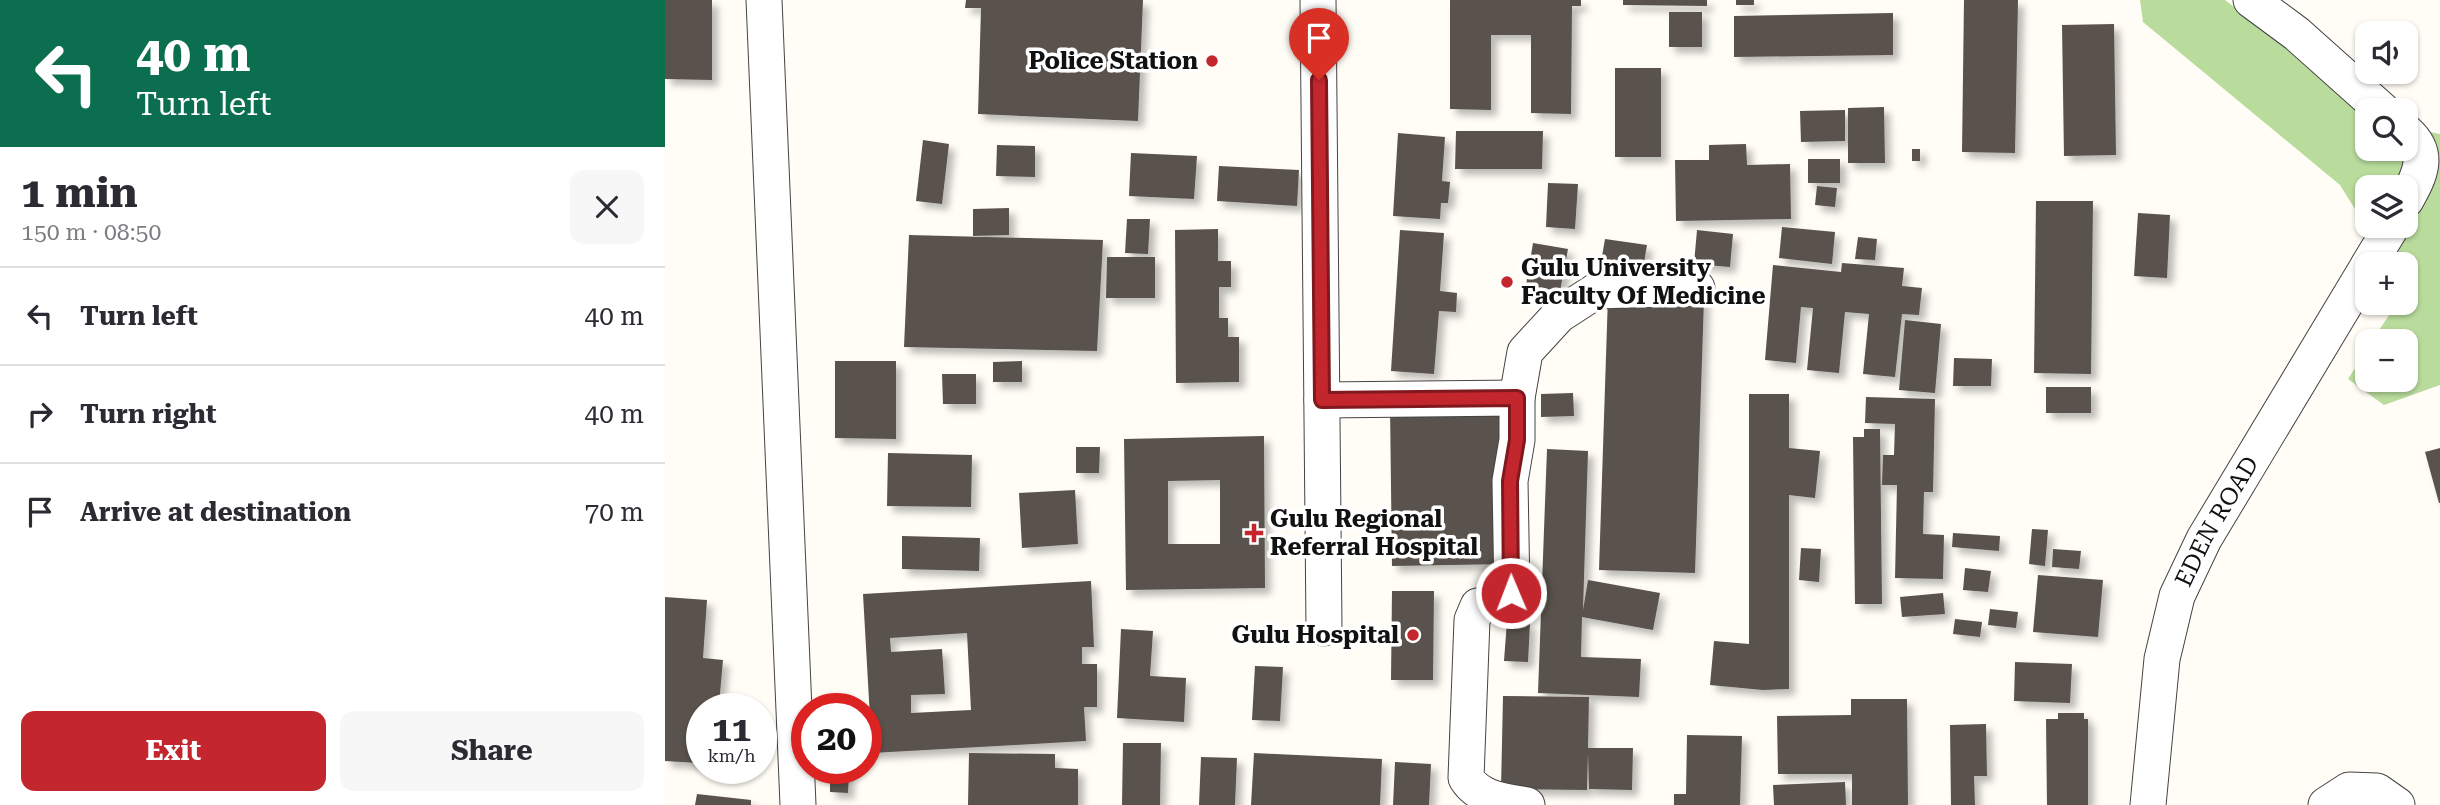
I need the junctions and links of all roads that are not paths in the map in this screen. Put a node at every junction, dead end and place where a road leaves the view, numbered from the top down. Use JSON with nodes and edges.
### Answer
{"nodes":[{"id":1,"x":764,"y":0,"type":"edge"},
{"id":2,"x":1318,"y":0,"type":"edge"},
{"id":3,"x":2251,"y":0,"type":"edge"},
{"id":4,"x":2288,"y":0,"type":"edge"},
{"id":5,"x":2297,"y":34,"type":"junction"},
{"id":6,"x":2369,"y":98,"type":"edge"},
{"id":7,"x":2423,"y":154,"type":"edge"},
{"id":8,"x":2418,"y":175,"type":"edge"},
{"id":9,"x":2355,"y":287,"type":"edge"},
{"id":10,"x":1697,"y":288,"type":"dead end"},
{"id":11,"x":1517,"y":398,"type":"junction"},
{"id":12,"x":1322,"y":400,"type":"junction"},
{"id":13,"x":1324,"y":628,"type":"dead end"},
{"id":14,"x":798,"y":805,"type":"edge"},
{"id":15,"x":1527,"y":805,"type":"edge"},
{"id":16,"x":2148,"y":805,"type":"edge"},
{"id":17,"x":2326,"y":805,"type":"edge"},
{"id":18,"x":2397,"y":805,"type":"edge"}],
"edges":[{"from":1,"to":14,"type":"street"},
{"from":2,"to":12,"type":"street"},
{"from":3,"to":5,"type":"street"},
{"from":4,"to":5,"type":"street"},
{"from":5,"to":6,"type":"street"},
{"from":7,"to":8,"type":"street"},
{"from":9,"to":16,"type":"street","name":"EDEN ROAD"},
{"from":10,"to":11,"type":"street"},
{"from":11,"to":12,"type":"street"},
{"from":11,"to":15,"type":"street"},
{"from":12,"to":13,"type":"street"},
{"from":17,"to":18,"type":"street"}]}
